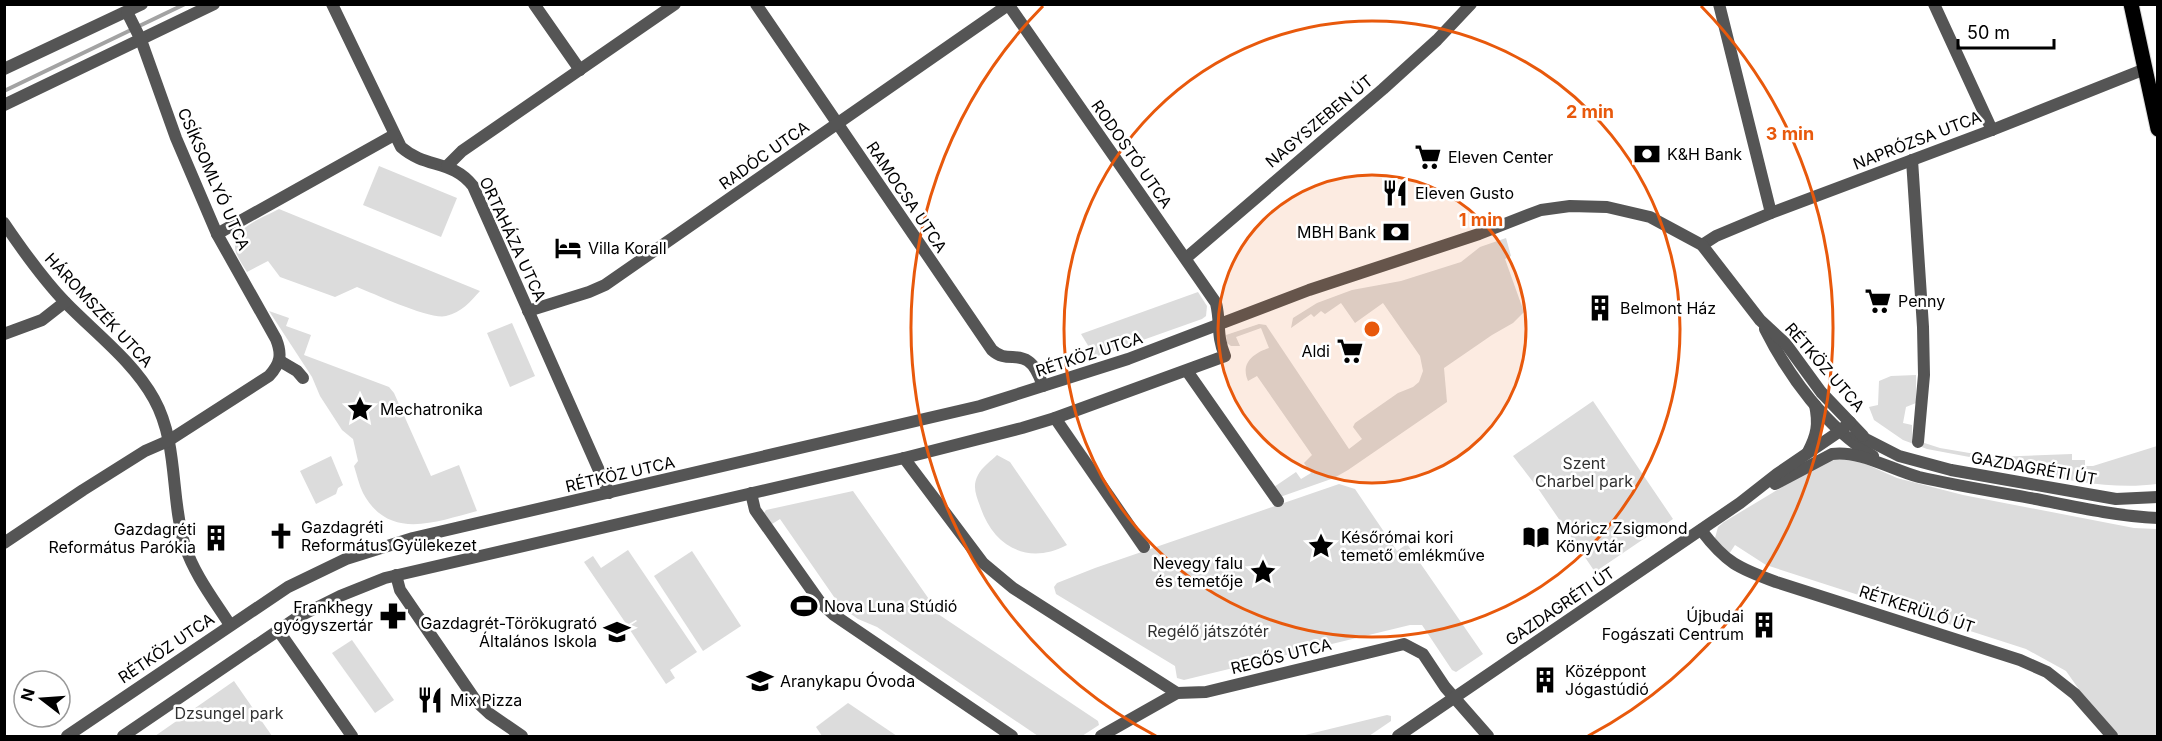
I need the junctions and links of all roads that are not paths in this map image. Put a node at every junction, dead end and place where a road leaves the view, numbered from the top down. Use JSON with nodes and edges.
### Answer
{"nodes":[{"id":1,"x":142,"y":4,"type":"edge"},
{"id":2,"x":214,"y":4,"type":"edge"},
{"id":3,"x":332,"y":4,"type":"edge"},
{"id":4,"x":534,"y":4,"type":"edge"},
{"id":5,"x":675,"y":4,"type":"edge"},
{"id":6,"x":756,"y":4,"type":"edge"},
{"id":7,"x":1471,"y":4,"type":"edge"},
{"id":8,"x":1719,"y":4,"type":"edge"},
{"id":9,"x":1934,"y":4,"type":"edge"},
{"id":10,"x":2132,"y":4,"type":"edge"},
{"id":11,"x":1008,"y":5,"type":"edge"},
{"id":12,"x":129,"y":16,"type":"junction"},
{"id":13,"x":139,"y":37,"type":"junction"},
{"id":14,"x":4,"y":69,"type":"edge"},
{"id":15,"x":2145,"y":69,"type":"junction"},
{"id":16,"x":580,"y":70,"type":"junction"},
{"id":17,"x":4,"y":105,"type":"edge"},
{"id":18,"x":837,"y":124,"type":"junction"},
{"id":19,"x":2157,"y":129,"type":"edge"},
{"id":20,"x":1992,"y":130,"type":"junction"},
{"id":21,"x":394,"y":135,"type":"junction"},
{"id":22,"x":1912,"y":160,"type":"junction"},
{"id":23,"x":447,"y":166,"type":"junction"},
{"id":24,"x":1771,"y":213,"type":"junction"},
{"id":25,"x":4,"y":223,"type":"edge"},
{"id":26,"x":217,"y":234,"type":"junction"},
{"id":27,"x":1702,"y":245,"type":"junction"},
{"id":28,"x":1186,"y":258,"type":"junction"},
{"id":29,"x":65,"y":303,"type":"junction"},
{"id":30,"x":528,"y":311,"type":"junction"},
{"id":31,"x":1760,"y":320,"type":"junction"},
{"id":32,"x":1218,"y":326,"type":"junction"},
{"id":33,"x":4,"y":334,"type":"edge"},
{"id":34,"x":280,"y":361,"type":"junction"},
{"id":35,"x":1187,"y":370,"type":"junction"},
{"id":36,"x":303,"y":378,"type":"dead end"},
{"id":37,"x":1043,"y":386,"type":"junction"},
{"id":38,"x":1814,"y":404,"type":"junction"},
{"id":39,"x":1055,"y":418,"type":"junction"},
{"id":40,"x":1844,"y":430,"type":"junction"},
{"id":41,"x":1863,"y":436,"type":"joint"},
{"id":42,"x":168,"y":441,"type":"junction"},
{"id":43,"x":1918,"y":442,"type":"dead end"},
{"id":44,"x":1807,"y":454,"type":"junction"},
{"id":45,"x":904,"y":458,"type":"junction"},
{"id":46,"x":1894,"y":469,"type":"junction"},
{"id":47,"x":1796,"y":472,"type":"junction"},
{"id":48,"x":609,"y":493,"type":"junction"},
{"id":49,"x":751,"y":493,"type":"junction"},
{"id":50,"x":2157,"y":497,"type":"edge"},
{"id":51,"x":1278,"y":501,"type":"dead end"},
{"id":52,"x":1740,"y":503,"type":"junction"},
{"id":53,"x":2157,"y":518,"type":"edge"},
{"id":54,"x":1701,"y":530,"type":"junction"},
{"id":55,"x":4,"y":543,"type":"edge"},
{"id":56,"x":1144,"y":547,"type":"dead end"},
{"id":57,"x":396,"y":575,"type":"junction"},
{"id":58,"x":230,"y":625,"type":"junction"},
{"id":59,"x":278,"y":630,"type":"junction"},
{"id":60,"x":1177,"y":693,"type":"junction"},
{"id":61,"x":1455,"y":698,"type":"junction"},
{"id":62,"x":67,"y":736,"type":"edge"},
{"id":63,"x":123,"y":736,"type":"edge"},
{"id":64,"x":352,"y":736,"type":"edge"},
{"id":65,"x":522,"y":736,"type":"edge"},
{"id":66,"x":1012,"y":736,"type":"edge"},
{"id":67,"x":1101,"y":736,"type":"edge"},
{"id":68,"x":1398,"y":736,"type":"edge"},
{"id":69,"x":1488,"y":736,"type":"edge"},
{"id":70,"x":2112,"y":736,"type":"edge"}],
"edges":[{"from":1,"to":12,"type":"street"},
{"from":2,"to":13,"type":"street"},
{"from":3,"to":21,"type":"street","name":"ORTAHÁZA UTCA"},
{"from":4,"to":16,"type":"street"},
{"from":5,"to":16,"type":"street"},
{"from":6,"to":18,"type":"street","name":"RAMOCSA UTCA"},
{"from":7,"to":28,"type":"street","name":"NAGYSZEBEN ÚT"},
{"from":8,"to":24,"type":"street"},
{"from":9,"to":20,"type":"street"},
{"from":10,"to":15,"type":"main road"},
{"from":11,"to":18,"type":"street","name":"RADÓC UTCA"},
{"from":11,"to":28,"type":"street","name":"RODOSTÓ UTCA"},
{"from":12,"to":13,"type":"street","name":"CSÍKSOMLYÓ UTCA"},
{"from":12,"to":14,"type":"street"},
{"from":13,"to":17,"type":"street"},
{"from":13,"to":26,"type":"street","name":"CSÍKSOMLYÓ UTCA"},
{"from":15,"to":19,"type":"main road"},
{"from":15,"to":20,"type":"street","name":"NAPRÓZSA UTCA"},
{"from":16,"to":23,"type":"street"},
{"from":18,"to":30,"type":"street","name":"RADÓC UTCA"},
{"from":18,"to":37,"type":"street","name":"RAMOCSA UTCA"},
{"from":20,"to":22,"type":"street","name":"NAPRÓZSA UTCA"},
{"from":21,"to":23,"type":"street","name":"ORTAHÁZA UTCA"},
{"from":21,"to":26,"type":"street"},
{"from":22,"to":24,"type":"street","name":"NAPRÓZSA UTCA"},
{"from":22,"to":43,"type":"street"},
{"from":23,"to":30,"type":"street","name":"ORTAHÁZA UTCA"},
{"from":24,"to":27,"type":"street","name":"NAPRÓZSA UTCA"},
{"from":25,"to":29,"type":"street","name":"HÁROMSZÉK UTCA"},
{"from":26,"to":34,"type":"street","name":"CSÍKSOMLYÓ UTCA"},
{"from":27,"to":31,"type":"street","name":"RÉTKÖZ UTCA"},
{"from":27,"to":32,"type":"street","name":"RÉTKÖZ UTCA"},
{"from":28,"to":32,"type":"street","name":"RODOSTÓ UTCA"},
{"from":29,"to":33,"type":"street"},
{"from":29,"to":42,"type":"street","name":"HÁROMSZÉK UTCA"},
{"from":30,"to":48,"type":"street","name":"ORTAHÁZA UTCA"},
{"from":31,"to":38,"type":"street","name":"RÉTKÖZ UTCA"},
{"from":31,"to":40,"type":"street","name":"RÉTKÖZ UTCA"},
{"from":32,"to":35,"type":"street"},
{"from":32,"to":37,"type":"street","name":"RÉTKÖZ UTCA"},
{"from":34,"to":36,"type":"street"},
{"from":34,"to":42,"type":"street"},
{"from":35,"to":39,"type":"street"},
{"from":35,"to":51,"type":"street"},
{"from":37,"to":48,"type":"street","name":"RÉTKÖZ UTCA"},
{"from":38,"to":40,"type":"street","name":"RÉTKÖZ UTCA"},
{"from":38,"to":44,"type":"street"},
{"from":39,"to":45,"type":"street"},
{"from":39,"to":56,"type":"street"},
{"from":40,"to":41,"type":"street","name":"RÉTKÖZ UTCA"},
{"from":40,"to":44,"type":"street","name":"GAZDAGRÉTI ÚT"},
{"from":40,"to":46,"type":"street","name":"GAZDAGRÉTI ÚT"},
{"from":40,"to":47,"type":"street"},
{"from":41,"to":50,"type":"street","name":"GAZDAGRÉTI ÚT"},
{"from":42,"to":55,"type":"street"},
{"from":42,"to":58,"type":"street","name":"HÁROMSZÉK UTCA"},
{"from":44,"to":52,"type":"street","name":"GAZDAGRÉTI ÚT"},
{"from":45,"to":49,"type":"street"},
{"from":45,"to":60,"type":"street"},
{"from":46,"to":47,"type":"street","name":"GAZDAGRÉTI ÚT"},
{"from":46,"to":53,"type":"street","name":"GAZDAGRÉTI ÚT"},
{"from":47,"to":52,"type":"street","name":"GAZDAGRÉTI ÚT"},
{"from":48,"to":58,"type":"street","name":"RÉTKÖZ UTCA"},
{"from":49,"to":57,"type":"street"},
{"from":49,"to":66,"type":"street"},
{"from":52,"to":54,"type":"street","name":"GAZDAGRÉTI ÚT"},
{"from":54,"to":61,"type":"street","name":"GAZDAGRÉTI ÚT"},
{"from":54,"to":70,"type":"street","name":"RÉTKERÜLŐ ÚT"},
{"from":57,"to":59,"type":"street"},
{"from":57,"to":65,"type":"street"},
{"from":58,"to":62,"type":"street","name":"RÉTKÖZ UTCA"},
{"from":59,"to":63,"type":"street"},
{"from":59,"to":64,"type":"street"},
{"from":60,"to":61,"type":"street","name":"REGŐS UTCA"},
{"from":60,"to":67,"type":"street","name":"REGŐS UTCA"},
{"from":61,"to":68,"type":"street","name":"GAZDAGRÉTI ÚT"},
{"from":61,"to":69,"type":"street","name":"REGŐS UTCA"}]}
